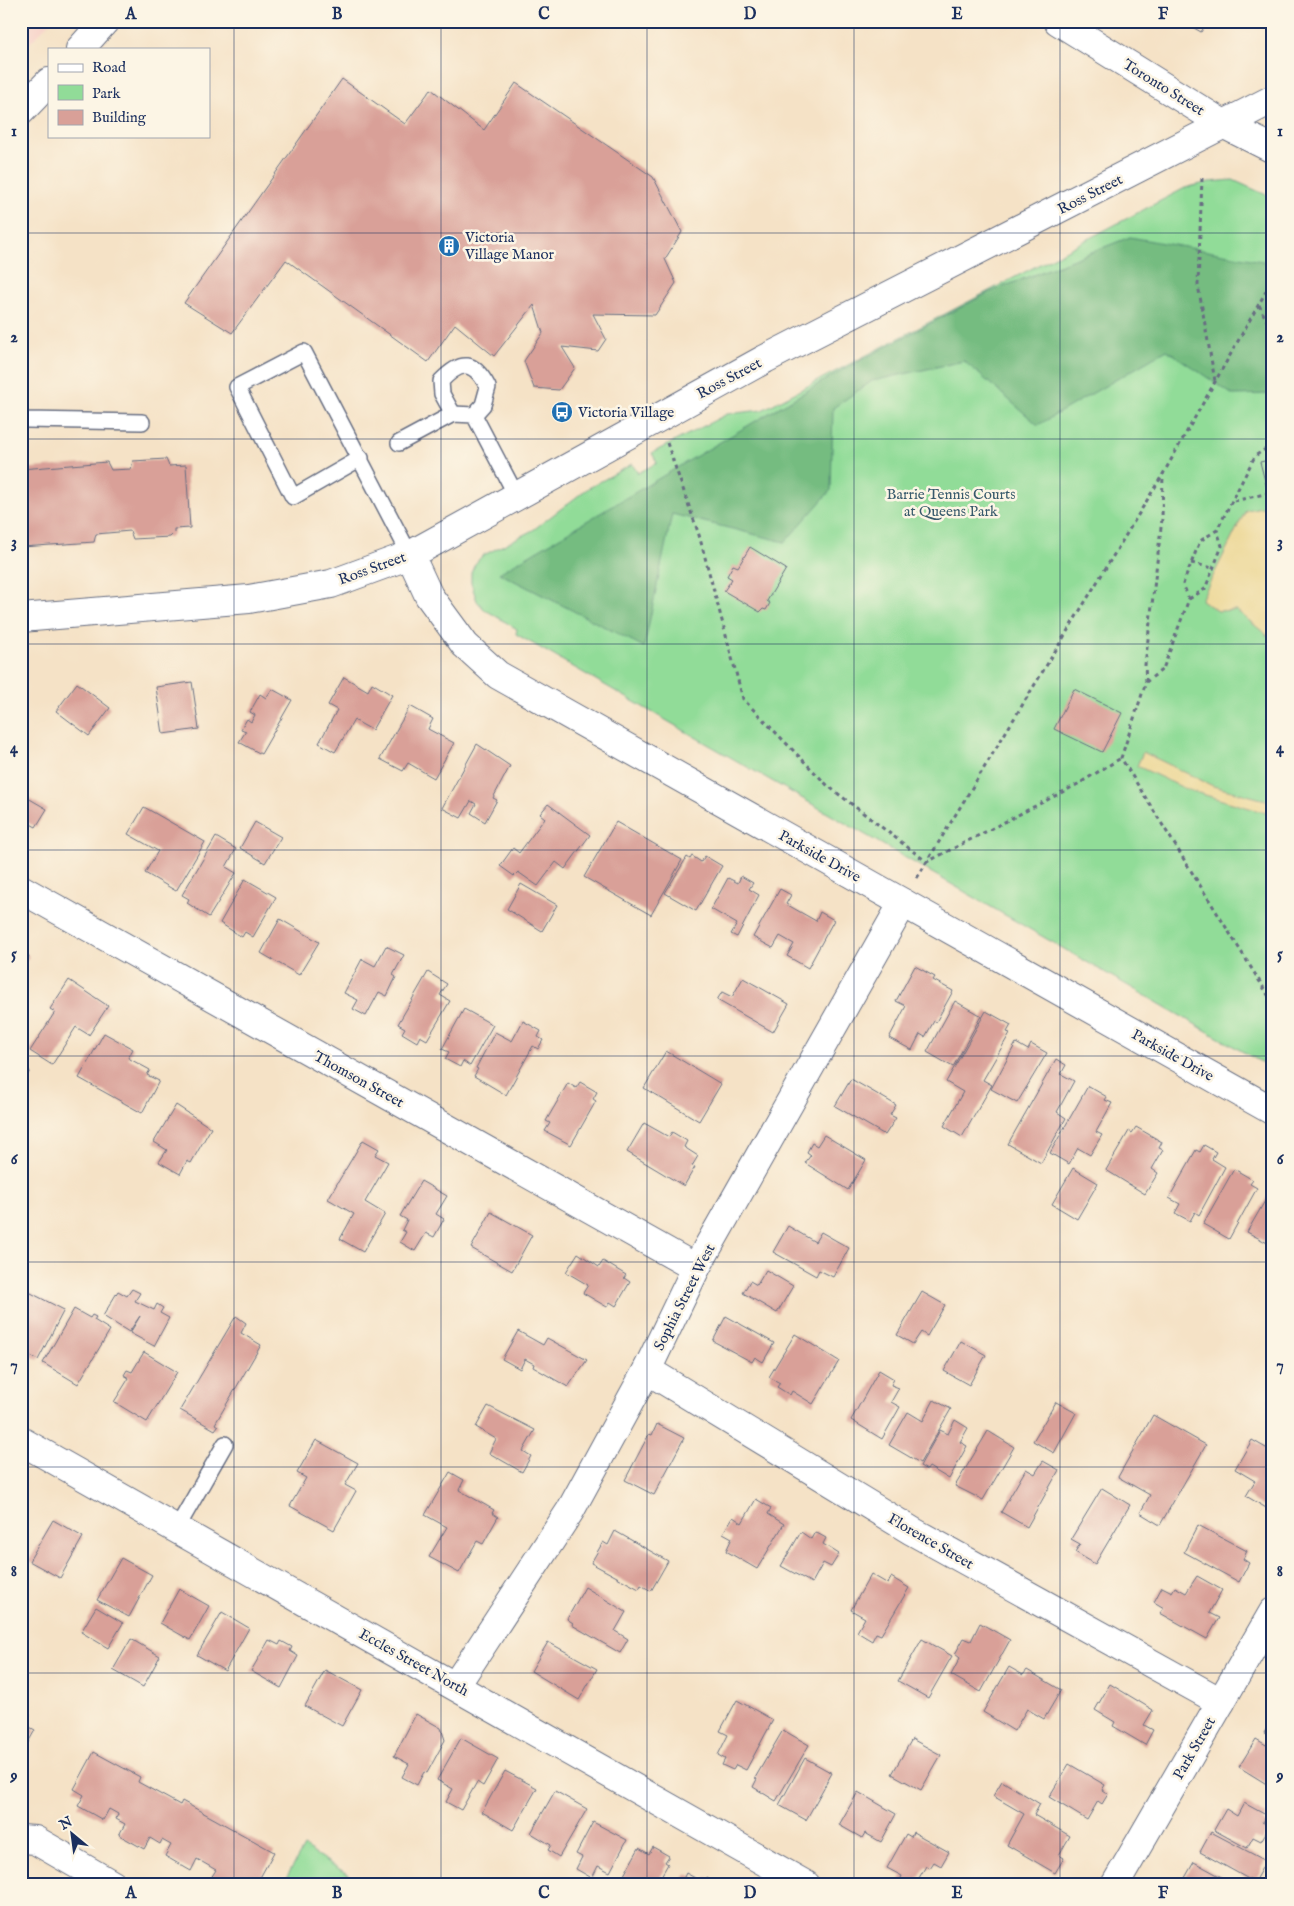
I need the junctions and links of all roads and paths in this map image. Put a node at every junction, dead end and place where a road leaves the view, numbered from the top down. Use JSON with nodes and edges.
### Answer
{"nodes":[{"id":1,"x":105,"y":21,"type":"edge"},
{"id":2,"x":1058,"y":21,"type":"edge"},
{"id":3,"x":81,"y":48,"type":"edge"},
{"id":4,"x":48,"y":83,"type":"edge"},
{"id":5,"x":1273,"y":100,"type":"edge"},
{"id":6,"x":21,"y":111,"type":"edge"},
{"id":7,"x":1225,"y":125,"type":"junction"},
{"id":8,"x":1273,"y":149,"type":"edge"},
{"id":9,"x":1202,"y":178,"type":"dead end"},
{"id":10,"x":1273,"y":279,"type":"edge"},
{"id":11,"x":1258,"y":304,"type":"junction"},
{"id":12,"x":1273,"y":333,"type":"edge"},
{"id":13,"x":1215,"y":381,"type":"junction"},
{"id":14,"x":453,"y":414,"type":"junction"},
{"id":15,"x":474,"y":415,"type":"junction"},
{"id":16,"x":21,"y":417,"type":"edge"},
{"id":17,"x":142,"y":422,"type":"dead end"},
{"id":18,"x":666,"y":441,"type":"dead end"},
{"id":19,"x":399,"y":443,"type":"dead end"},
{"id":20,"x":1273,"y":444,"type":"edge"},
{"id":21,"x":361,"y":458,"type":"junction"},
{"id":22,"x":1163,"y":474,"type":"junction"},
{"id":23,"x":1273,"y":492,"type":"edge"},
{"id":24,"x":516,"y":495,"type":"junction"},
{"id":25,"x":1234,"y":501,"type":"junction"},
{"id":26,"x":1217,"y":530,"type":"junction"},
{"id":27,"x":410,"y":555,"type":"junction"},
{"id":28,"x":1192,"y":563,"type":"junction"},
{"id":29,"x":1213,"y":568,"type":"junction"},
{"id":30,"x":1189,"y":599,"type":"junction"},
{"id":31,"x":21,"y":618,"type":"edge"},
{"id":32,"x":1146,"y":682,"type":"junction"},
{"id":33,"x":1121,"y":758,"type":"junction"},
{"id":34,"x":927,"y":862,"type":"junction"},
{"id":35,"x":922,"y":870,"type":"dead end"},
{"id":36,"x":21,"y":890,"type":"edge"},
{"id":37,"x":903,"y":903,"type":"junction"},
{"id":38,"x":1273,"y":1003,"type":"edge"},
{"id":39,"x":1273,"y":1111,"type":"edge"},
{"id":40,"x":696,"y":1268,"type":"junction"},
{"id":41,"x":647,"y":1370,"type":"junction"},
{"id":42,"x":21,"y":1440,"type":"edge"},
{"id":43,"x":226,"y":1444,"type":"dead end"},
{"id":44,"x":177,"y":1528,"type":"junction"},
{"id":45,"x":1273,"y":1612,"type":"edge"},
{"id":46,"x":456,"y":1685,"type":"junction"},
{"id":47,"x":1221,"y":1702,"type":"junction"},
{"id":48,"x":21,"y":1839,"type":"edge"},
{"id":49,"x":113,"y":1885,"type":"edge"},
{"id":50,"x":806,"y":1885,"type":"edge"},
{"id":51,"x":1115,"y":1885,"type":"edge"}],
"edges":[{"from":1,"to":3,"type":"street"},
{"from":2,"to":7,"type":"street","name":"Toronto Street"},
{"from":4,"to":6,"type":"street"},
{"from":5,"to":7,"type":"street","name":"Ross Street"},
{"from":7,"to":8,"type":"street","name":"Toronto Street"},
{"from":7,"to":24,"type":"street","name":"Ross Street"},
{"from":9,"to":13,"type":"path"},
{"from":10,"to":11,"type":"path"},
{"from":11,"to":12,"type":"path"},
{"from":11,"to":13,"type":"path"},
{"from":13,"to":22,"type":"path"},
{"from":14,"to":15,"type":"lane"},
{"from":14,"to":15,"type":"lane"},
{"from":14,"to":19,"type":"lane"},
{"from":15,"to":24,"type":"lane"},
{"from":16,"to":17,"type":"lane"},
{"from":18,"to":34,"type":"path"},
{"from":20,"to":25,"type":"path"},
{"from":21,"to":21,"type":"lane"},
{"from":21,"to":27,"type":"lane"},
{"from":22,"to":32,"type":"path"},
{"from":22,"to":34,"type":"path"},
{"from":23,"to":25,"type":"path"},
{"from":24,"to":27,"type":"street","name":"Ross Street"},
{"from":25,"to":26,"type":"path"},
{"from":26,"to":28,"type":"path"},
{"from":26,"to":29,"type":"path"},
{"from":27,"to":31,"type":"street","name":"Ross Street"},
{"from":27,"to":37,"type":"street","name":"Parkside Drive"},
{"from":28,"to":29,"type":"path"},
{"from":28,"to":30,"type":"path"},
{"from":29,"to":30,"type":"path"},
{"from":30,"to":32,"type":"path"},
{"from":32,"to":33,"type":"path"},
{"from":33,"to":34,"type":"path"},
{"from":33,"to":38,"type":"path"},
{"from":34,"to":35,"type":"path"},
{"from":36,"to":40,"type":"street","name":"Thomson Street"},
{"from":37,"to":39,"type":"street","name":"Parkside Drive"},
{"from":37,"to":40,"type":"street","name":"Sophia Street West"},
{"from":40,"to":41,"type":"street","name":"Sophia Street West"},
{"from":41,"to":46,"type":"street","name":"Sophia Street West"},
{"from":41,"to":47,"type":"street","name":"Florence Street"},
{"from":42,"to":44,"type":"street","name":"Eccles Street North"},
{"from":43,"to":44,"type":"lane"},
{"from":44,"to":46,"type":"street","name":"Eccles Street North"},
{"from":45,"to":47,"type":"street","name":"Park Street"},
{"from":46,"to":50,"type":"street","name":"Eccles Street North"},
{"from":47,"to":51,"type":"street","name":"Park Street"},
{"from":48,"to":49,"type":"street"}]}
